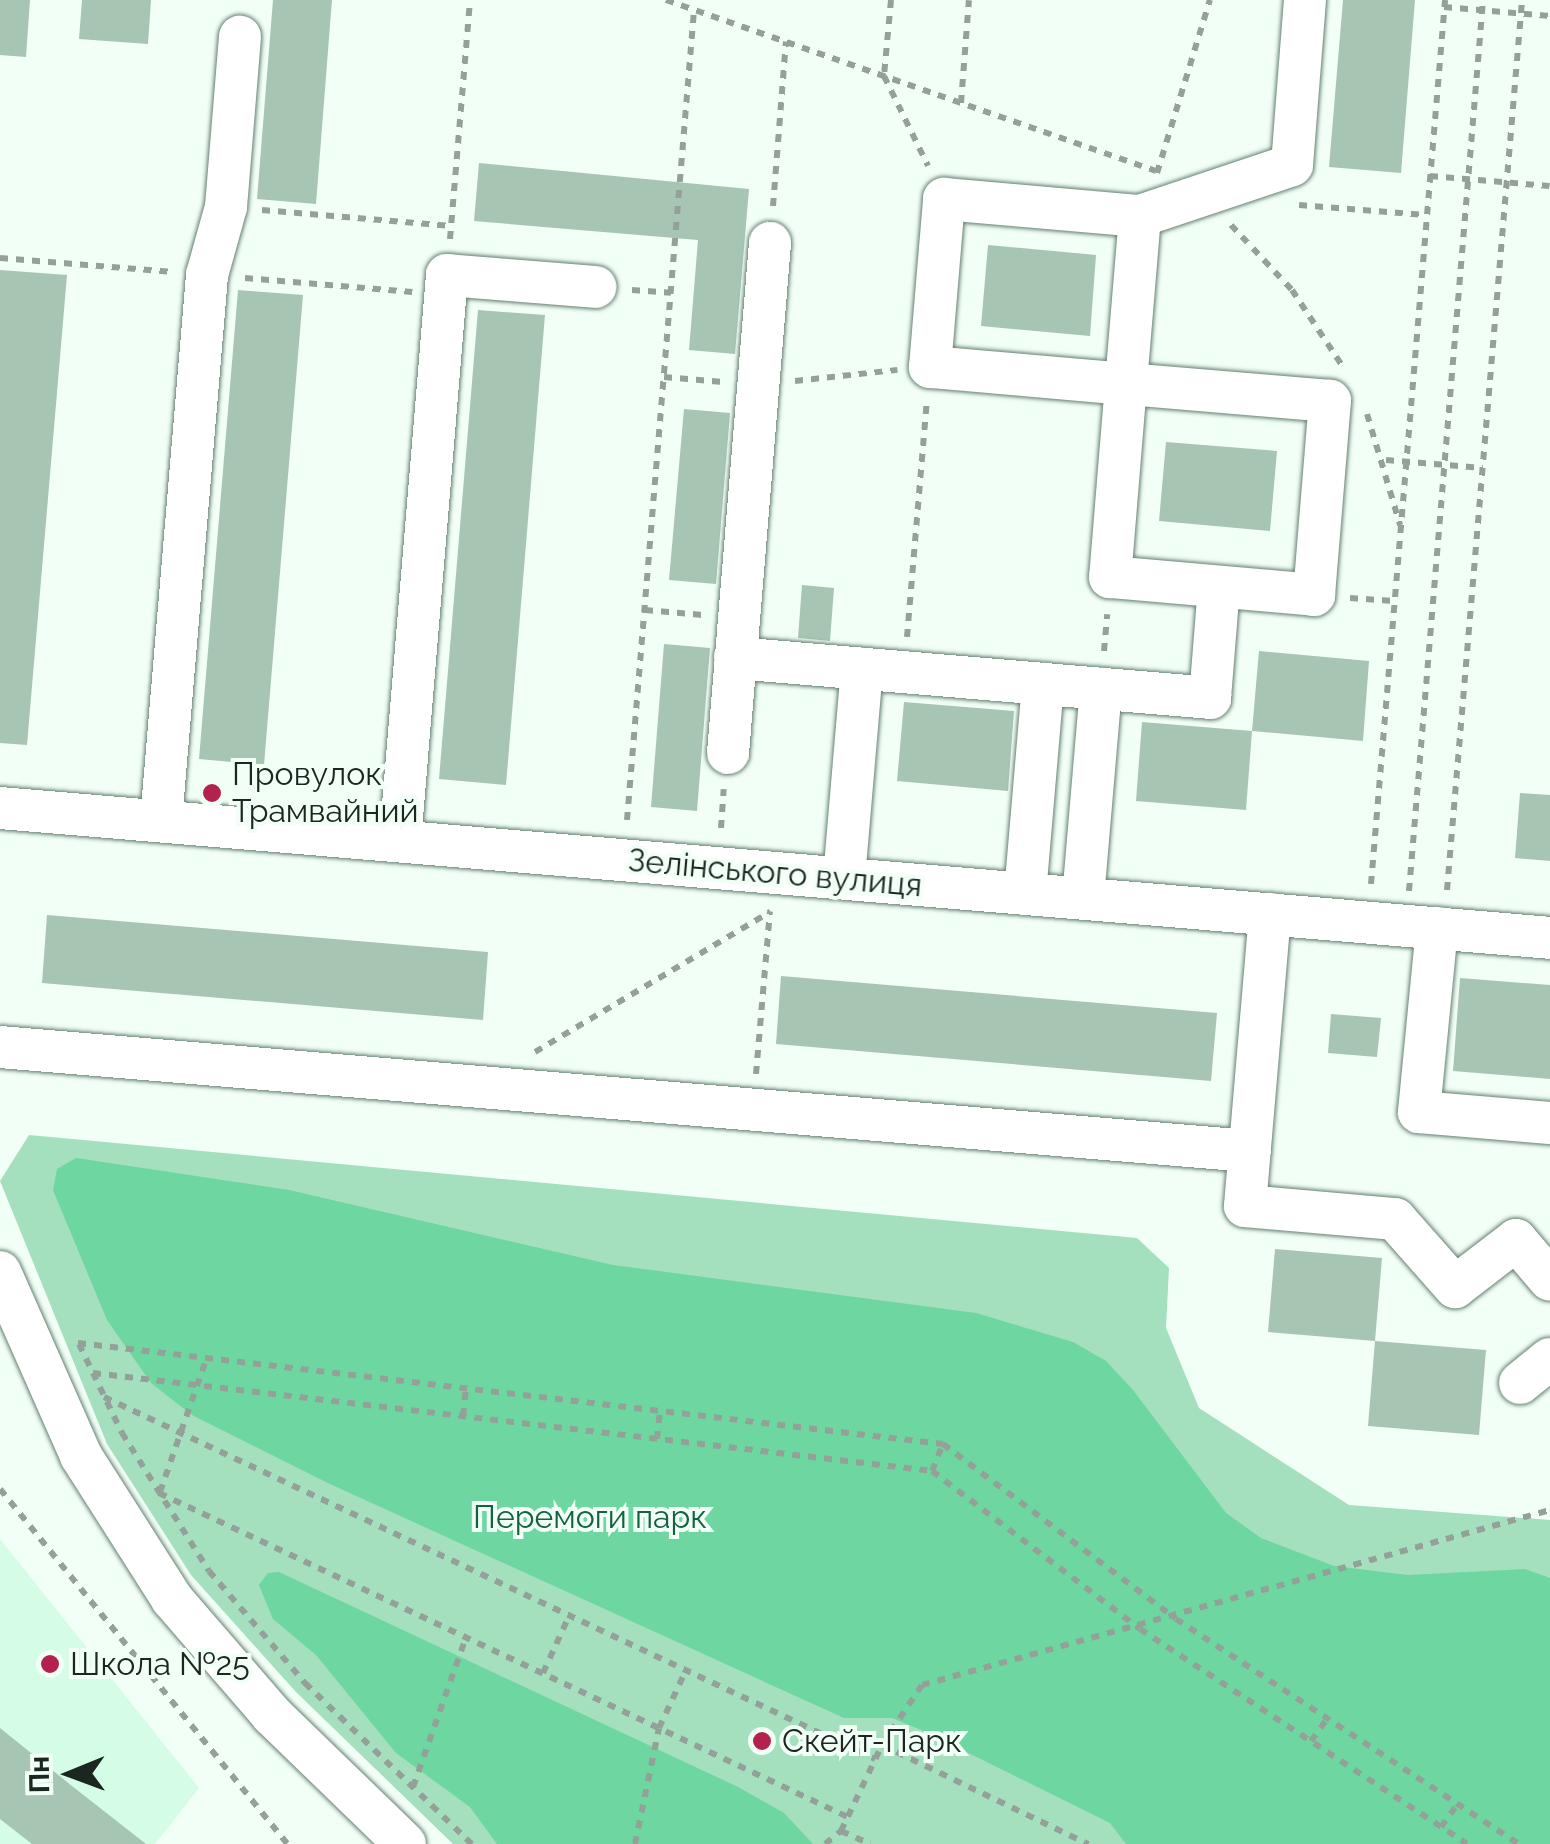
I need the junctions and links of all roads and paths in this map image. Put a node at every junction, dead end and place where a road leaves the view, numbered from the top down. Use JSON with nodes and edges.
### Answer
{"nodes":[{"id":1,"x":470,"y":0,"type":"edge"},
{"id":2,"x":666,"y":0,"type":"edge"},
{"id":3,"x":890,"y":0,"type":"edge"},
{"id":4,"x":969,"y":0,"type":"edge"},
{"id":5,"x":1210,"y":0,"type":"edge"},
{"id":6,"x":1305,"y":0,"type":"edge"},
{"id":7,"x":1483,"y":0,"type":"edge"},
{"id":8,"x":1522,"y":0,"type":"edge"},
{"id":9,"x":1444,"y":4,"type":"edge"},
{"id":10,"x":694,"y":10,"type":"junction"},
{"id":11,"x":1482,"y":10,"type":"junction"},
{"id":12,"x":1520,"y":14,"type":"junction"},
{"id":13,"x":1550,"y":16,"type":"edge"},
{"id":14,"x":240,"y":36,"type":"dead end"},
{"id":15,"x":786,"y":42,"type":"junction"},
{"id":16,"x":884,"y":76,"type":"junction"},
{"id":17,"x":961,"y":103,"type":"junction"},
{"id":18,"x":1157,"y":172,"type":"junction"},
{"id":19,"x":1430,"y":176,"type":"junction"},
{"id":20,"x":1469,"y":180,"type":"junction"},
{"id":21,"x":1506,"y":183,"type":"junction"},
{"id":22,"x":1550,"y":186,"type":"edge"},
{"id":23,"x":1198,"y":196,"type":"junction"},
{"id":24,"x":944,"y":199,"type":"junction"},
{"id":25,"x":1289,"y":204,"type":"dead end"},
{"id":26,"x":226,"y":207,"type":"junction"},
{"id":27,"x":1140,"y":216,"type":"junction"},
{"id":28,"x":1426,"y":216,"type":"junction"},
{"id":29,"x":451,"y":226,"type":"junction"},
{"id":30,"x":770,"y":242,"type":"joint"},
{"id":31,"x":447,"y":275,"type":"junction"},
{"id":32,"x":596,"y":287,"type":"dead end"},
{"id":33,"x":930,"y":367,"type":"junction"},
{"id":34,"x":1347,"y":374,"type":"dead end"},
{"id":35,"x":664,"y":377,"type":"junction"},
{"id":36,"x":1126,"y":384,"type":"junction"},
{"id":37,"x":758,"y":385,"type":"junction"},
{"id":38,"x":1363,"y":403,"type":"dead end"},
{"id":39,"x":1386,"y":460,"type":"junction"},
{"id":40,"x":1406,"y":461,"type":"junction"},
{"id":41,"x":1444,"y":464,"type":"junction"},
{"id":42,"x":1483,"y":468,"type":"junction"},
{"id":43,"x":1400,"y":525,"type":"junction"},
{"id":44,"x":1110,"y":578,"type":"junction"},
{"id":45,"x":1219,"y":587,"type":"junction"},
{"id":46,"x":645,"y":610,"type":"junction"},
{"id":47,"x":737,"y":638,"type":"junction"},
{"id":48,"x":883,"y":670,"type":"junction"},
{"id":49,"x":1043,"y":684,"type":"junction"},
{"id":50,"x":1101,"y":689,"type":"junction"},
{"id":51,"x":728,"y":752,"type":"dead end"},
{"id":52,"x":0,"y":808,"type":"edge"},
{"id":53,"x":627,"y":820,"type":"dead end"},
{"id":54,"x":161,"y":821,"type":"junction"},
{"id":55,"x":400,"y":841,"type":"junction"},
{"id":56,"x":844,"y":878,"type":"junction"},
{"id":57,"x":1371,"y":884,"type":"dead end"},
{"id":58,"x":1409,"y":887,"type":"dead end"},
{"id":59,"x":1026,"y":894,"type":"junction"},
{"id":60,"x":1083,"y":898,"type":"junction"},
{"id":61,"x":1442,"y":909,"type":"junction"},
{"id":62,"x":1270,"y":914,"type":"junction"},
{"id":63,"x":1550,"y":938,"type":"edge"},
{"id":64,"x":0,"y":1047,"type":"edge"},
{"id":65,"x":477,"y":1087,"type":"junction"},
{"id":66,"x":753,"y":1110,"type":"junction"},
{"id":67,"x":1550,"y":1123,"type":"edge"},
{"id":68,"x":1250,"y":1151,"type":"junction"},
{"id":69,"x":0,"y":1272,"type":"edge"},
{"id":70,"x":1550,"y":1280,"type":"edge"},
{"id":71,"x":207,"y":1358,"type":"junction"},
{"id":72,"x":92,"y":1373,"type":"junction"},
{"id":73,"x":197,"y":1385,"type":"junction"},
{"id":74,"x":466,"y":1388,"type":"junction"},
{"id":75,"x":104,"y":1398,"type":"junction"},
{"id":76,"x":660,"y":1411,"type":"junction"},
{"id":77,"x":463,"y":1416,"type":"junction"},
{"id":78,"x":180,"y":1433,"type":"junction"},
{"id":79,"x":658,"y":1439,"type":"junction"},
{"id":80,"x":943,"y":1444,"type":"junction"},
{"id":81,"x":932,"y":1471,"type":"junction"},
{"id":82,"x":0,"y":1489,"type":"edge"},
{"id":83,"x":159,"y":1493,"type":"junction"},
{"id":84,"x":1550,"y":1510,"type":"edge"},
{"id":85,"x":569,"y":1616,"type":"junction"},
{"id":86,"x":1176,"y":1618,"type":"junction"},
{"id":87,"x":1140,"y":1629,"type":"junction"},
{"id":88,"x":466,"y":1637,"type":"junction"},
{"id":89,"x":686,"y":1670,"type":"junction"},
{"id":90,"x":543,"y":1673,"type":"junction"},
{"id":91,"x":1328,"y":1718,"type":"junction"},
{"id":92,"x":659,"y":1728,"type":"junction"},
{"id":93,"x":1311,"y":1742,"type":"junction"},
{"id":94,"x":882,"y":1746,"type":"junction"},
{"id":95,"x":875,"y":1759,"type":"junction"},
{"id":96,"x":414,"y":1788,"type":"junction"},
{"id":97,"x":1458,"y":1804,"type":"junction"},
{"id":98,"x":848,"y":1817,"type":"junction"},
{"id":99,"x":1442,"y":1827,"type":"junction"},
{"id":100,"x":841,"y":1831,"type":"junction"},
{"id":101,"x":286,"y":1844,"type":"edge"},
{"id":102,"x":405,"y":1844,"type":"edge"},
{"id":103,"x":472,"y":1844,"type":"edge"},
{"id":104,"x":635,"y":1844,"type":"edge"},
{"id":105,"x":825,"y":1844,"type":"edge"},
{"id":106,"x":870,"y":1844,"type":"edge"},
{"id":107,"x":1088,"y":1844,"type":"edge"},
{"id":108,"x":1467,"y":1844,"type":"edge"},
{"id":109,"x":1519,"y":1844,"type":"edge"}],
"edges":[{"from":1,"to":29,"type":"path"},
{"from":2,"to":10,"type":"path"},
{"from":3,"to":16,"type":"path"},
{"from":4,"to":17,"type":"path"},
{"from":5,"to":18,"type":"path"},
{"from":6,"to":23,"type":"street"},
{"from":7,"to":11,"type":"path"},
{"from":8,"to":12,"type":"path"},
{"from":9,"to":11,"type":"path"},
{"from":9,"to":19,"type":"path"},
{"from":10,"to":15,"type":"path"},
{"from":10,"to":35,"type":"path"},
{"from":11,"to":12,"type":"path"},
{"from":11,"to":20,"type":"path"},
{"from":12,"to":13,"type":"path"},
{"from":12,"to":21,"type":"path"},
{"from":14,"to":26,"type":"street"},
{"from":15,"to":16,"type":"path"},
{"from":15,"to":30,"type":"path"},
{"from":16,"to":17,"type":"path"},
{"from":16,"to":24,"type":"path"},
{"from":17,"to":18,"type":"path"},
{"from":18,"to":27,"type":"path"},
{"from":19,"to":20,"type":"path"},
{"from":19,"to":28,"type":"path"},
{"from":20,"to":21,"type":"path"},
{"from":20,"to":41,"type":"path"},
{"from":21,"to":22,"type":"path"},
{"from":21,"to":42,"type":"path"},
{"from":23,"to":27,"type":"street"},
{"from":23,"to":34,"type":"path"},
{"from":24,"to":27,"type":"street"},
{"from":24,"to":33,"type":"street"},
{"from":25,"to":28,"type":"path"},
{"from":26,"to":29,"type":"path"},
{"from":26,"to":54,"type":"street"},
{"from":27,"to":36,"type":"street"},
{"from":28,"to":40,"type":"path"},
{"from":29,"to":31,"type":"path"},
{"from":30,"to":37,"type":"street"},
{"from":31,"to":32,"type":"street"},
{"from":31,"to":55,"type":"street"},
{"from":33,"to":36,"type":"street"},
{"from":33,"to":37,"type":"path"},
{"from":33,"to":48,"type":"path"},
{"from":35,"to":37,"type":"path"},
{"from":35,"to":46,"type":"path"},
{"from":36,"to":44,"type":"street"},
{"from":36,"to":45,"type":"street"},
{"from":37,"to":47,"type":"street"},
{"from":38,"to":39,"type":"path"},
{"from":39,"to":40,"type":"path"},
{"from":39,"to":43,"type":"path"},
{"from":40,"to":41,"type":"path"},
{"from":40,"to":43,"type":"path"},
{"from":41,"to":42,"type":"path"},
{"from":41,"to":58,"type":"path"},
{"from":42,"to":61,"type":"path"},
{"from":43,"to":57,"type":"path"},
{"from":44,"to":45,"type":"street"},
{"from":44,"to":50,"type":"path"},
{"from":45,"to":50,"type":"street"},
{"from":46,"to":47,"type":"path"},
{"from":46,"to":53,"type":"path"},
{"from":47,"to":48,"type":"street"},
{"from":47,"to":51,"type":"street"},
{"from":48,"to":49,"type":"street"},
{"from":48,"to":56,"type":"street"},
{"from":49,"to":50,"type":"street"},
{"from":49,"to":59,"type":"street"},
{"from":50,"to":60,"type":"street"},
{"from":52,"to":54,"type":"street","name":"Зелінського вулиця"},
{"from":54,"to":55,"type":"street","name":"Зелінського вулиця"},
{"from":55,"to":56,"type":"street","name":"Зелінського вулиця"},
{"from":56,"to":59,"type":"street","name":"Зелінського вулиця"},
{"from":59,"to":60,"type":"street","name":"Зелінського вулиця"},
{"from":60,"to":62,"type":"street","name":"Зелінського вулиця"},
{"from":61,"to":62,"type":"street","name":"Зелінського вулиця"},
{"from":61,"to":63,"type":"street","name":"Зелінського вулиця"},
{"from":61,"to":67,"type":"street"},
{"from":62,"to":68,"type":"street"},
{"from":64,"to":65,"type":"street"},
{"from":65,"to":66,"type":"street"},
{"from":65,"to":66,"type":"path"},
{"from":66,"to":68,"type":"street"},
{"from":68,"to":70,"type":"street"},
{"from":69,"to":102,"type":"street"},
{"from":71,"to":72,"type":"path"},
{"from":71,"to":73,"type":"path"},
{"from":71,"to":74,"type":"path"},
{"from":72,"to":73,"type":"path"},
{"from":72,"to":75,"type":"path"},
{"from":73,"to":77,"type":"path"},
{"from":73,"to":78,"type":"path"},
{"from":74,"to":76,"type":"path"},
{"from":74,"to":77,"type":"path"},
{"from":75,"to":78,"type":"path"},
{"from":75,"to":83,"type":"path"},
{"from":76,"to":79,"type":"path"},
{"from":76,"to":80,"type":"path"},
{"from":77,"to":79,"type":"path"},
{"from":78,"to":83,"type":"path"},
{"from":78,"to":85,"type":"path"},
{"from":79,"to":81,"type":"path"},
{"from":80,"to":81,"type":"path"},
{"from":80,"to":86,"type":"path"},
{"from":81,"to":87,"type":"path"},
{"from":82,"to":101,"type":"path"},
{"from":83,"to":88,"type":"path"},
{"from":83,"to":96,"type":"path"},
{"from":84,"to":86,"type":"path"},
{"from":85,"to":89,"type":"path"},
{"from":85,"to":90,"type":"path"},
{"from":86,"to":87,"type":"path"},
{"from":86,"to":91,"type":"path"},
{"from":87,"to":93,"type":"path"},
{"from":87,"to":94,"type":"path"},
{"from":88,"to":90,"type":"path"},
{"from":88,"to":96,"type":"path"},
{"from":89,"to":92,"type":"path"},
{"from":89,"to":95,"type":"path"},
{"from":90,"to":92,"type":"path"},
{"from":91,"to":93,"type":"path"},
{"from":91,"to":97,"type":"path"},
{"from":92,"to":98,"type":"path"},
{"from":92,"to":104,"type":"path"},
{"from":93,"to":99,"type":"path"},
{"from":94,"to":95,"type":"path"},
{"from":94,"to":107,"type":"path"},
{"from":95,"to":98,"type":"path"},
{"from":96,"to":103,"type":"path"},
{"from":97,"to":99,"type":"path"},
{"from":97,"to":109,"type":"path"},
{"from":98,"to":100,"type":"path"},
{"from":99,"to":108,"type":"path"},
{"from":100,"to":105,"type":"path"},
{"from":100,"to":106,"type":"path"}]}
